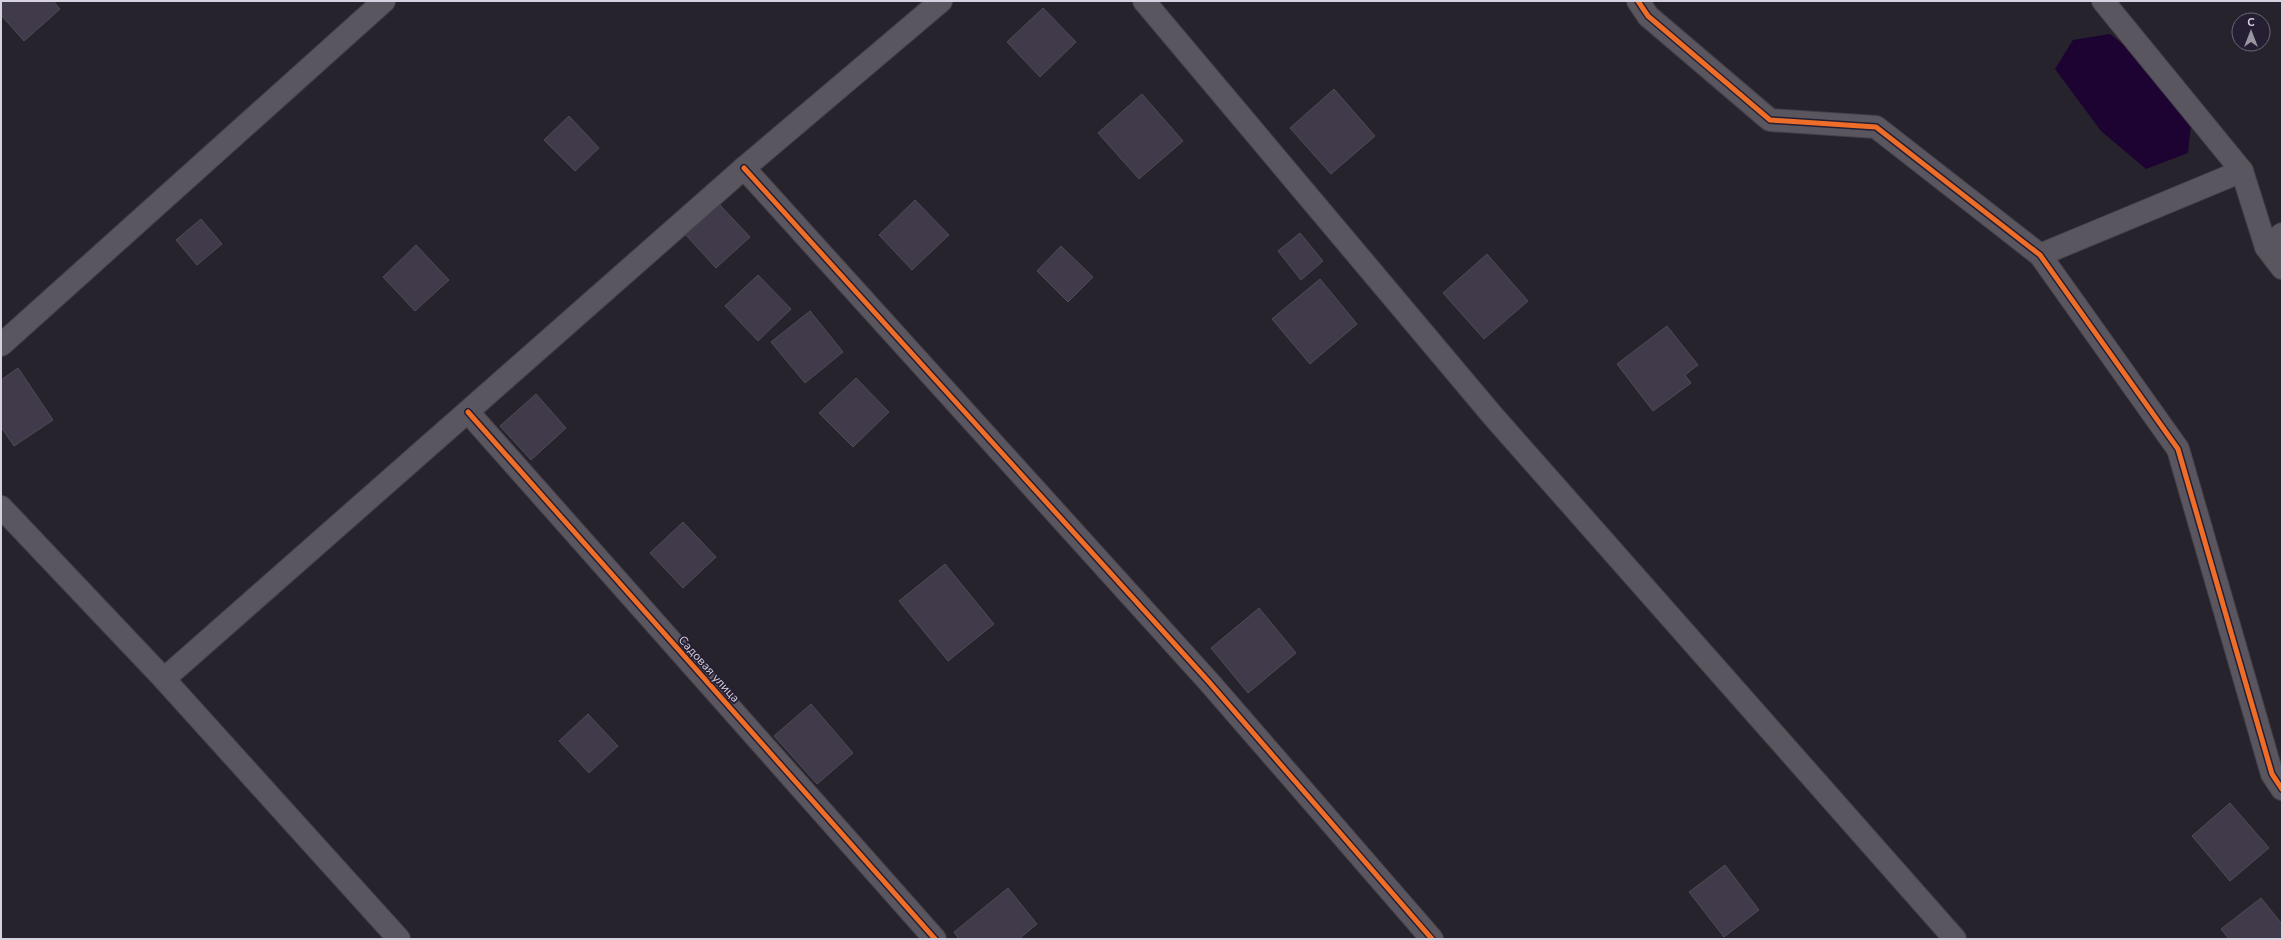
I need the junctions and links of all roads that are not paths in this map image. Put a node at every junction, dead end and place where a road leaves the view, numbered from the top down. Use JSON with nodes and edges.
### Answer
{"nodes":[{"id":1,"x":384,"y":1,"type":"edge"},
{"id":2,"x":941,"y":1,"type":"edge"},
{"id":3,"x":1144,"y":1,"type":"edge"},
{"id":4,"x":1638,"y":1,"type":"edge"},
{"id":5,"x":2102,"y":1,"type":"edge"},
{"id":6,"x":744,"y":168,"type":"junction"},
{"id":7,"x":2242,"y":171,"type":"junction"},
{"id":8,"x":2274,"y":241,"type":"edge"},
{"id":9,"x":2040,"y":255,"type":"junction"},
{"id":10,"x":2282,"y":268,"type":"edge"},
{"id":11,"x":1,"y":345,"type":"edge"},
{"id":12,"x":468,"y":412,"type":"junction"},
{"id":13,"x":1,"y":507,"type":"edge"},
{"id":14,"x":164,"y":679,"type":"junction"},
{"id":15,"x":2282,"y":789,"type":"edge"},
{"id":16,"x":399,"y":939,"type":"edge"},
{"id":17,"x":935,"y":939,"type":"edge"},
{"id":18,"x":1432,"y":939,"type":"edge"},
{"id":19,"x":1955,"y":939,"type":"edge"}],
"edges":[{"from":1,"to":11,"type":"street"},
{"from":2,"to":6,"type":"street"},
{"from":3,"to":19,"type":"street"},
{"from":4,"to":9,"type":"street"},
{"from":5,"to":7,"type":"street"},
{"from":6,"to":12,"type":"street"},
{"from":6,"to":18,"type":"street"},
{"from":7,"to":8,"type":"street"},
{"from":7,"to":9,"type":"street"},
{"from":8,"to":10,"type":"street"},
{"from":9,"to":15,"type":"street"},
{"from":12,"to":14,"type":"street"},
{"from":12,"to":17,"type":"street","name":"Садовая улица"},
{"from":13,"to":14,"type":"street"},
{"from":14,"to":16,"type":"street"}]}
